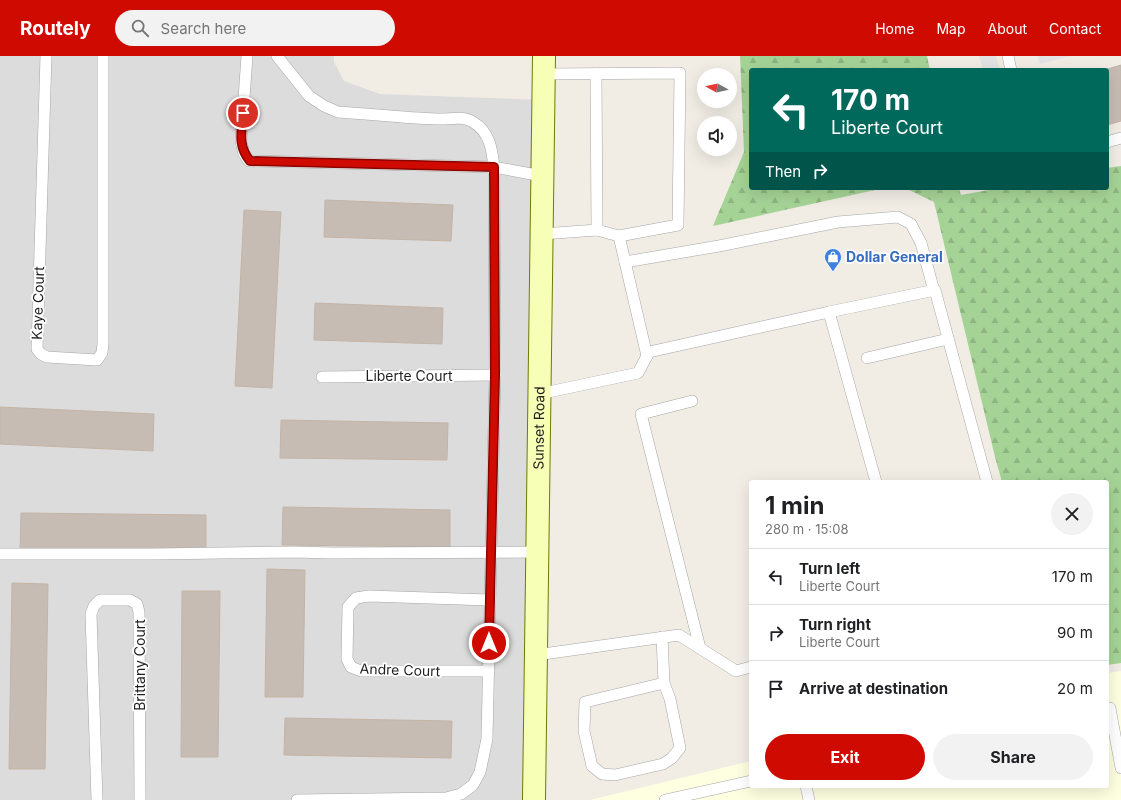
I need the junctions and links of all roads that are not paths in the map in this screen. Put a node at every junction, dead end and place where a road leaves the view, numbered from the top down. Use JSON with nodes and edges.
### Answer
{"nodes":[{"id":1,"x":46,"y":56,"type":"edge"},
{"id":2,"x":104,"y":56,"type":"edge"},
{"id":3,"x":247,"y":56,"type":"edge"},
{"id":4,"x":277,"y":56,"type":"edge"},
{"id":5,"x":1008,"y":56,"type":"edge"},
{"id":6,"x":544,"y":65,"type":"edge"},
{"id":7,"x":1011,"y":68,"type":"edge"},
{"id":8,"x":596,"y":74,"type":"junction"},
{"id":9,"x":1121,"y":138,"type":"edge"},
{"id":10,"x":1109,"y":141,"type":"edge"},
{"id":11,"x":494,"y":167,"type":"junction"},
{"id":12,"x":542,"y":176,"type":"junction"},
{"id":13,"x":597,"y":230,"type":"junction"},
{"id":14,"x":542,"y":234,"type":"junction"},
{"id":15,"x":619,"y":236,"type":"junction"},
{"id":16,"x":625,"y":262,"type":"junction"},
{"id":17,"x":934,"y":291,"type":"junction"},
{"id":18,"x":830,"y":312,"type":"junction"},
{"id":19,"x":948,"y":338,"type":"junction"},
{"id":20,"x":647,"y":356,"type":"junction"},
{"id":21,"x":867,"y":358,"type":"dead end"},
{"id":22,"x":495,"y":375,"type":"junction"},
{"id":23,"x":322,"y":377,"type":"dead end"},
{"id":24,"x":539,"y":394,"type":"junction"},
{"id":25,"x":692,"y":401,"type":"dead end"},
{"id":26,"x":875,"y":480,"type":"edge"},
{"id":27,"x":986,"y":480,"type":"edge"},
{"id":28,"x":537,"y":552,"type":"junction"},
{"id":29,"x":490,"y":553,"type":"junction"},
{"id":30,"x":0,"y":554,"type":"edge"},
{"id":31,"x":489,"y":600,"type":"junction"},
{"id":32,"x":662,"y":637,"type":"junction"},
{"id":33,"x":700,"y":648,"type":"junction"},
{"id":34,"x":536,"y":655,"type":"junction"},
{"id":35,"x":749,"y":667,"type":"edge"},
{"id":36,"x":489,"y":671,"type":"junction"},
{"id":37,"x":664,"y":683,"type":"junction"},
{"id":38,"x":1109,"y":708,"type":"edge"},
{"id":39,"x":1121,"y":768,"type":"edge"},
{"id":40,"x":749,"y":782,"type":"edge"},
{"id":41,"x":806,"y":788,"type":"edge"},
{"id":42,"x":712,"y":795,"type":"edge"},
{"id":43,"x":97,"y":800,"type":"edge"},
{"id":44,"x":140,"y":800,"type":"edge"},
{"id":45,"x":297,"y":800,"type":"edge"},
{"id":46,"x":534,"y":800,"type":"edge"},
{"id":47,"x":665,"y":800,"type":"edge"},
{"id":48,"x":809,"y":800,"type":"edge"}],
"edges":[{"from":1,"to":2,"type":"lane","name":"Kaye Court"},
{"from":3,"to":11,"type":"lane"},
{"from":4,"to":11,"type":"lane"},
{"from":5,"to":7,"type":"lane"},
{"from":6,"to":8,"type":"lane"},
{"from":6,"to":12,"type":"street","name":"Sunset Road"},
{"from":8,"to":13,"type":"lane"},
{"from":8,"to":15,"type":"lane"},
{"from":9,"to":10,"type":"lane"},
{"from":11,"to":12,"type":"lane"},
{"from":11,"to":22,"type":"lane"},
{"from":12,"to":14,"type":"street","name":"Sunset Road"},
{"from":13,"to":14,"type":"lane"},
{"from":13,"to":15,"type":"lane"},
{"from":14,"to":24,"type":"street","name":"Sunset Road"},
{"from":15,"to":16,"type":"lane"},
{"from":16,"to":17,"type":"lane"},
{"from":16,"to":20,"type":"lane"},
{"from":17,"to":18,"type":"lane"},
{"from":17,"to":19,"type":"lane"},
{"from":18,"to":20,"type":"lane"},
{"from":18,"to":26,"type":"lane"},
{"from":19,"to":21,"type":"lane"},
{"from":19,"to":27,"type":"lane"},
{"from":20,"to":24,"type":"lane"},
{"from":22,"to":23,"type":"lane","name":"Liberte Court"},
{"from":22,"to":29,"type":"lane"},
{"from":24,"to":28,"type":"street","name":"Sunset Road"},
{"from":25,"to":33,"type":"lane"},
{"from":28,"to":29,"type":"lane"},
{"from":28,"to":34,"type":"street","name":"Sunset Road"},
{"from":29,"to":30,"type":"lane"},
{"from":29,"to":31,"type":"lane"},
{"from":31,"to":36,"type":"lane"},
{"from":31,"to":36,"type":"lane","name":"Andre Court"},
{"from":32,"to":33,"type":"lane"},
{"from":32,"to":34,"type":"lane"},
{"from":32,"to":37,"type":"lane"},
{"from":33,"to":35,"type":"lane"},
{"from":34,"to":46,"type":"street","name":"Sunset Road"},
{"from":36,"to":45,"type":"lane"},
{"from":37,"to":37,"type":"lane"},
{"from":38,"to":39,"type":"lane"},
{"from":40,"to":42,"type":"lane"},
{"from":41,"to":48,"type":"lane"},
{"from":42,"to":47,"type":"lane"},
{"from":43,"to":44,"type":"lane","name":"Brittany Court"}]}
